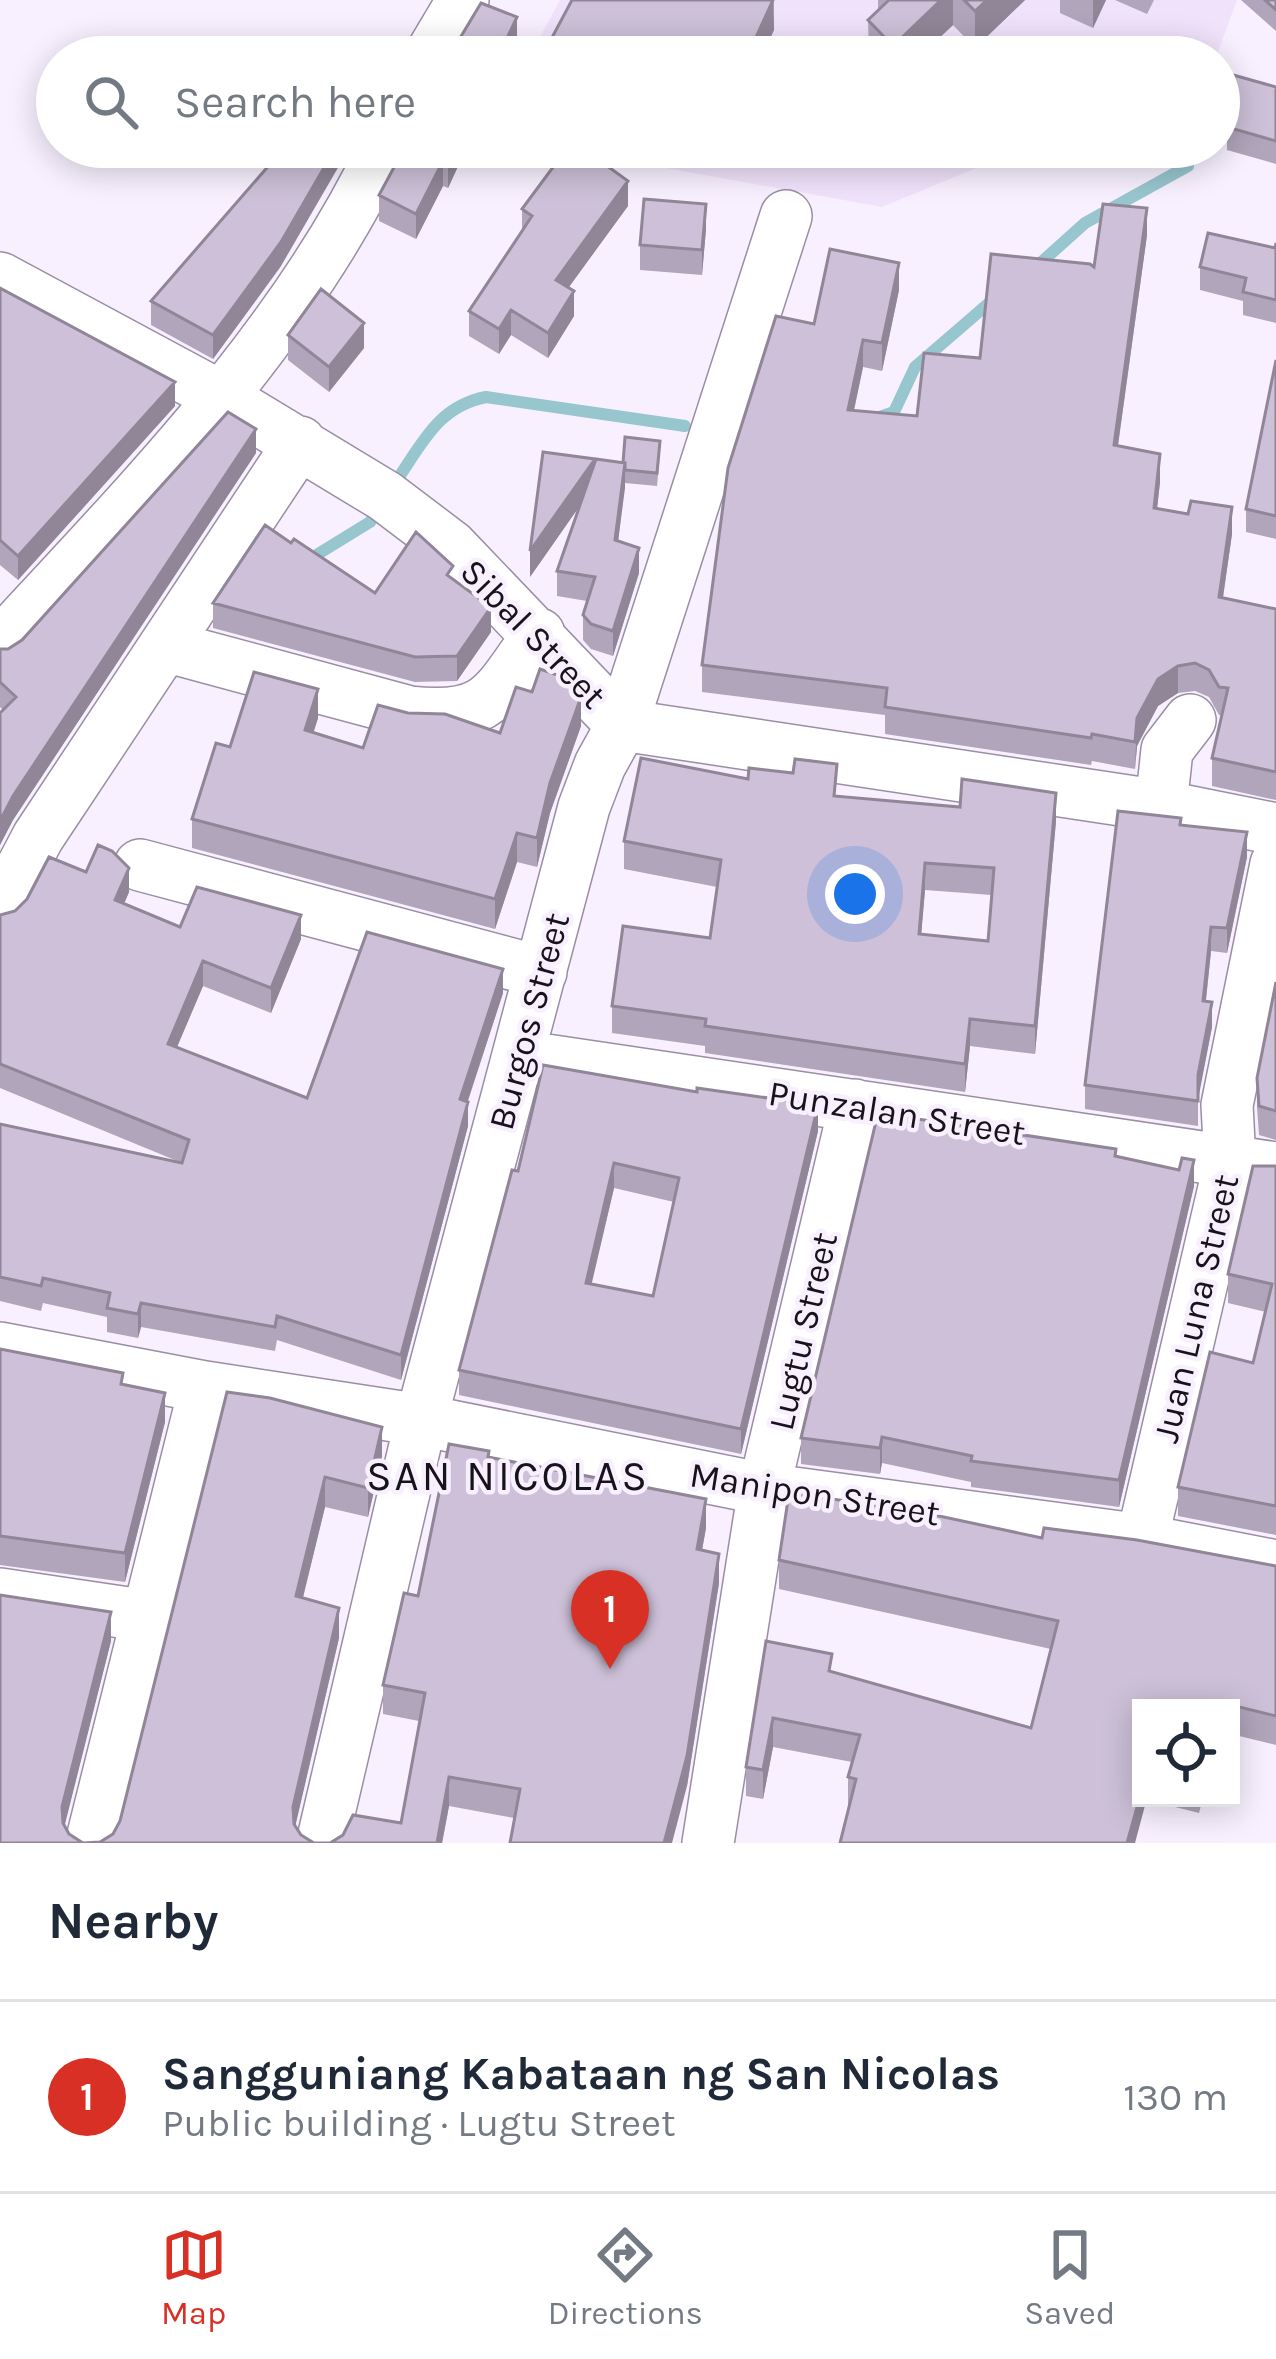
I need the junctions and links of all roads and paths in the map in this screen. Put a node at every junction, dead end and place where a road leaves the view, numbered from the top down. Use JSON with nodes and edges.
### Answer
{"nodes":[{"id":1,"x":463,"y":0,"type":"edge"},
{"id":2,"x":442,"y":36,"type":"edge"},
{"id":3,"x":374,"y":168,"type":"edge"},
{"id":4,"x":786,"y":216,"type":"dead end"},
{"id":5,"x":0,"y":278,"type":"edge"},
{"id":6,"x":223,"y":398,"type":"junction"},
{"id":7,"x":300,"y":442,"type":"junction"},
{"id":8,"x":538,"y":634,"type":"junction"},
{"id":9,"x":0,"y":644,"type":"edge"},
{"id":10,"x":165,"y":646,"type":"junction"},
{"id":11,"x":1190,"y":720,"type":"dead end"},
{"id":12,"x":622,"y":725,"type":"junction"},
{"id":13,"x":1161,"y":806,"type":"junction"},
{"id":14,"x":1276,"y":829,"type":"edge"},
{"id":15,"x":1276,"y":863,"type":"edge"},
{"id":16,"x":140,"y":865,"type":"dead end"},
{"id":17,"x":0,"y":909,"type":"edge"},
{"id":18,"x":541,"y":972,"type":"junction"},
{"id":19,"x":519,"y":1056,"type":"junction"},
{"id":20,"x":855,"y":1105,"type":"junction"},
{"id":21,"x":1253,"y":1165,"type":"edge"},
{"id":22,"x":0,"y":1348,"type":"edge"},
{"id":23,"x":205,"y":1387,"type":"junction"},
{"id":24,"x":421,"y":1420,"type":"junction"},
{"id":25,"x":764,"y":1489,"type":"junction"},
{"id":26,"x":1142,"y":1540,"type":"junction"},
{"id":27,"x":1276,"y":1566,"type":"edge"},
{"id":28,"x":0,"y":1594,"type":"edge"},
{"id":29,"x":148,"y":1616,"type":"junction"},
{"id":30,"x":91,"y":1843,"type":"edge"},
{"id":31,"x":322,"y":1843,"type":"edge"},
{"id":32,"x":708,"y":1843,"type":"edge"}],
"edges":[{"from":1,"to":2,"type":"street"},
{"from":3,"to":6,"type":"street"},
{"from":4,"to":12,"type":"street","name":"Burgos Street"},
{"from":5,"to":6,"type":"street","name":"Sibal Street"},
{"from":6,"to":7,"type":"street","name":"Sibal Street"},
{"from":6,"to":9,"type":"street"},
{"from":7,"to":8,"type":"street","name":"Sibal Street"},
{"from":7,"to":10,"type":"street"},
{"from":8,"to":10,"type":"street"},
{"from":8,"to":12,"type":"street","name":"Sibal Street"},
{"from":10,"to":17,"type":"street"},
{"from":11,"to":13,"type":"street"},
{"from":12,"to":13,"type":"street","name":"Sibal Street"},
{"from":12,"to":18,"type":"street","name":"Burgos Street"},
{"from":13,"to":14,"type":"street","name":"Sibal Street"},
{"from":15,"to":21,"type":"street","name":"Juan Luna Street"},
{"from":16,"to":18,"type":"street"},
{"from":18,"to":19,"type":"street","name":"Burgos Street"},
{"from":19,"to":20,"type":"street","name":"Punzalan Street"},
{"from":19,"to":24,"type":"street","name":"Burgos Street"},
{"from":20,"to":21,"type":"street","name":"Punzalan Street"},
{"from":20,"to":25,"type":"street","name":"Lugtu Street"},
{"from":21,"to":26,"type":"street","name":"Juan Luna Street"},
{"from":22,"to":23,"type":"street","name":"Manipon Street"},
{"from":23,"to":24,"type":"street","name":"Manipon Street"},
{"from":23,"to":29,"type":"street"},
{"from":24,"to":25,"type":"street","name":"Manipon Street"},
{"from":24,"to":31,"type":"street","name":"Burgos Street"},
{"from":25,"to":26,"type":"street","name":"Manipon Street"},
{"from":25,"to":32,"type":"street","name":"Lugtu Street"},
{"from":26,"to":27,"type":"street","name":"Manipon Street"},
{"from":28,"to":29,"type":"street"},
{"from":29,"to":30,"type":"street"}]}
